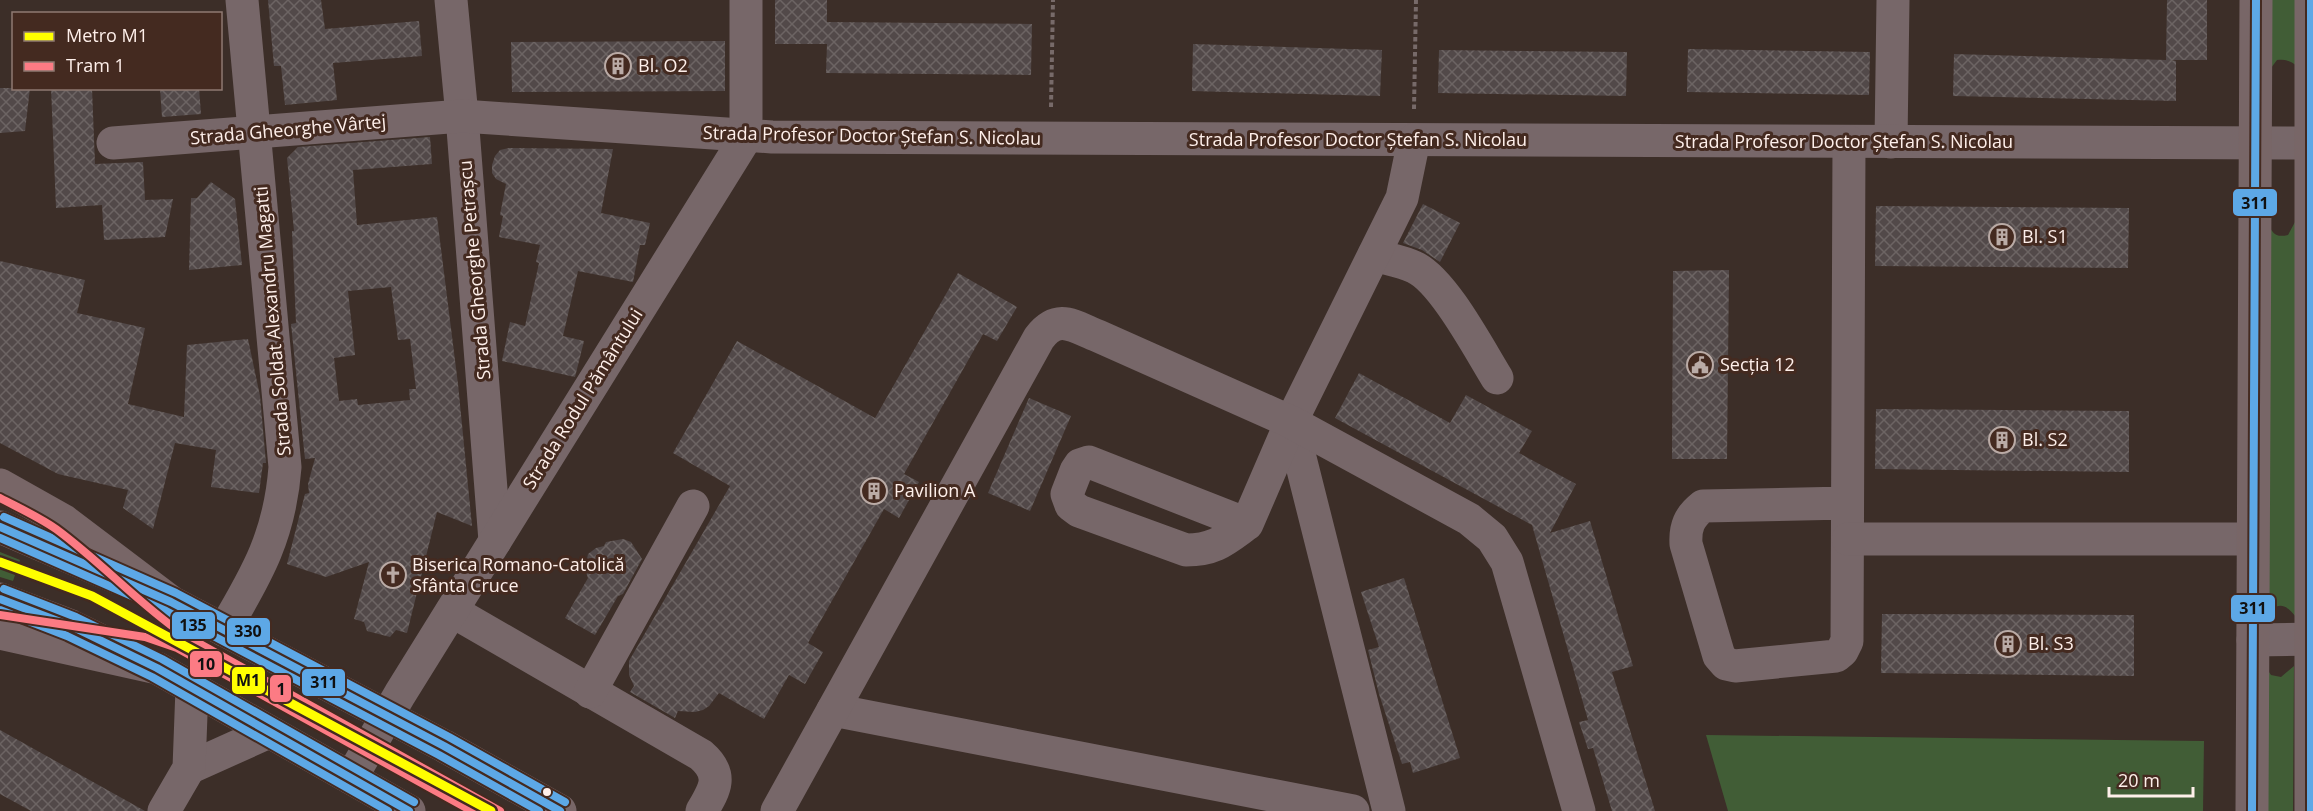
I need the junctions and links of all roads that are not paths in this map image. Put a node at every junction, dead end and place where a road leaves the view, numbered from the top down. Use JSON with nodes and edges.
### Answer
{"nodes":[{"id":1,"x":242,"y":0,"type":"edge"},
{"id":2,"x":451,"y":0,"type":"edge"},
{"id":3,"x":746,"y":0,"type":"edge"},
{"id":4,"x":1893,"y":0,"type":"edge"},
{"id":5,"x":2256,"y":0,"type":"edge"},
{"id":6,"x":2311,"y":0,"type":"edge"},
{"id":7,"x":462,"y":116,"type":"junction"},
{"id":8,"x":256,"y":133,"type":"junction"},
{"id":9,"x":746,"y":137,"type":"junction"},
{"id":10,"x":1413,"y":140,"type":"junction"},
{"id":11,"x":1849,"y":142,"type":"junction"},
{"id":12,"x":1891,"y":142,"type":"junction"},
{"id":13,"x":113,"y":143,"type":"dead end"},
{"id":14,"x":2255,"y":143,"type":"junction"},
{"id":15,"x":2311,"y":143,"type":"edge"},
{"id":16,"x":1374,"y":255,"type":"junction"},
{"id":17,"x":1497,"y":378,"type":"dead end"},
{"id":18,"x":1290,"y":422,"type":"junction"},
{"id":19,"x":0,"y":485,"type":"edge"},
{"id":20,"x":1847,"y":503,"type":"junction"},
{"id":21,"x":693,"y":507,"type":"dead end"},
{"id":22,"x":1247,"y":524,"type":"junction"},
{"id":23,"x":0,"y":527,"type":"edge"},
{"id":24,"x":2252,"y":539,"type":"junction"},
{"id":25,"x":1848,"y":540,"type":"junction"},
{"id":26,"x":495,"y":541,"type":"junction"},
{"id":27,"x":0,"y":598,"type":"edge"},
{"id":28,"x":171,"y":602,"type":"junction"},
{"id":29,"x":452,"y":611,"type":"junction"},
{"id":30,"x":224,"y":630,"type":"junction"},
{"id":31,"x":0,"y":633,"type":"edge"},
{"id":32,"x":2312,"y":639,"type":"edge"},
{"id":33,"x":2253,"y":640,"type":"junction"},
{"id":34,"x":157,"y":668,"type":"junction"},
{"id":35,"x":192,"y":688,"type":"junction"},
{"id":36,"x":590,"y":692,"type":"junction"},
{"id":37,"x":833,"y":710,"type":"junction"},
{"id":38,"x":387,"y":716,"type":"junction"},
{"id":39,"x":269,"y":732,"type":"junction"},
{"id":40,"x":189,"y":768,"type":"junction"},
{"id":41,"x":351,"y":778,"type":"junction"},
{"id":42,"x":164,"y":811,"type":"edge"},
{"id":43,"x":409,"y":811,"type":"edge"},
{"id":44,"x":560,"y":811,"type":"edge"},
{"id":45,"x":702,"y":811,"type":"edge"},
{"id":46,"x":777,"y":811,"type":"edge"},
{"id":47,"x":1353,"y":811,"type":"edge"},
{"id":48,"x":1389,"y":811,"type":"edge"},
{"id":49,"x":1579,"y":811,"type":"edge"},
{"id":50,"x":2252,"y":811,"type":"edge"},
{"id":51,"x":2311,"y":811,"type":"edge"}],
"edges":[{"from":1,"to":8,"type":"street","name":"Strada Soldat Alexandru Magatti"},
{"from":2,"to":7,"type":"street","name":"Strada Gheorghe Petrașcu"},
{"from":3,"to":9,"type":"street"},
{"from":4,"to":12,"type":"street"},
{"from":5,"to":14,"type":"main road"},
{"from":6,"to":15,"type":"main road"},
{"from":7,"to":8,"type":"street","name":"Strada Gheorghe Vârtej"},
{"from":7,"to":9,"type":"street","name":"Strada Profesor Doctor Ștefan S. Nicolau"},
{"from":7,"to":26,"type":"street","name":"Strada Gheorghe Petrașcu"},
{"from":8,"to":13,"type":"street","name":"Strada Gheorghe Vârtej"},
{"from":8,"to":30,"type":"street","name":"Strada Soldat Alexandru Magatti"},
{"from":9,"to":10,"type":"street","name":"Strada Profesor Doctor Ștefan S. Nicolau"},
{"from":9,"to":26,"type":"street","name":"Strada Rodul Pământului"},
{"from":10,"to":11,"type":"street","name":"Strada Profesor Doctor Ștefan S. Nicolau"},
{"from":10,"to":16,"type":"street"},
{"from":11,"to":12,"type":"street","name":"Strada Profesor Doctor Ștefan S. Nicolau"},
{"from":11,"to":20,"type":"street"},
{"from":12,"to":14,"type":"street","name":"Strada Profesor Doctor Ștefan S. Nicolau"},
{"from":14,"to":15,"type":"street","name":"Strada Profesor Doctor Ștefan S. Nicolau"},
{"from":14,"to":24,"type":"main road"},
{"from":15,"to":32,"type":"main road"},
{"from":16,"to":17,"type":"street"},
{"from":16,"to":18,"type":"street"},
{"from":18,"to":22,"type":"street"},
{"from":18,"to":37,"type":"street"},
{"from":18,"to":48,"type":"street"},
{"from":18,"to":49,"type":"street"},
{"from":19,"to":28,"type":"main road"},
{"from":20,"to":25,"type":"street"},
{"from":20,"to":25,"type":"street"},
{"from":21,"to":36,"type":"street"},
{"from":22,"to":22,"type":"street"},
{"from":23,"to":28,"type":"main road"},
{"from":24,"to":25,"type":"street"},
{"from":24,"to":33,"type":"main road"},
{"from":26,"to":29,"type":"street","name":"Strada Rodul Pământului"},
{"from":27,"to":34,"type":"main road"},
{"from":28,"to":30,"type":"main road"},
{"from":29,"to":36,"type":"street"},
{"from":29,"to":38,"type":"street","name":"Strada Rodul Pământului"},
{"from":30,"to":38,"type":"main road"},
{"from":31,"to":34,"type":"main road"},
{"from":32,"to":33,"type":"street"},
{"from":32,"to":51,"type":"main road"},
{"from":33,"to":50,"type":"main road"},
{"from":34,"to":35,"type":"main road"},
{"from":35,"to":39,"type":"main road"},
{"from":35,"to":40,"type":"street"},
{"from":36,"to":45,"type":"street"},
{"from":37,"to":46,"type":"street"},
{"from":37,"to":47,"type":"street"},
{"from":38,"to":41,"type":"street","name":"Strada Rodul Pământului"},
{"from":38,"to":44,"type":"main road"},
{"from":39,"to":40,"type":"street"},
{"from":39,"to":41,"type":"main road"},
{"from":40,"to":42,"type":"street"},
{"from":41,"to":43,"type":"main road"}]}
